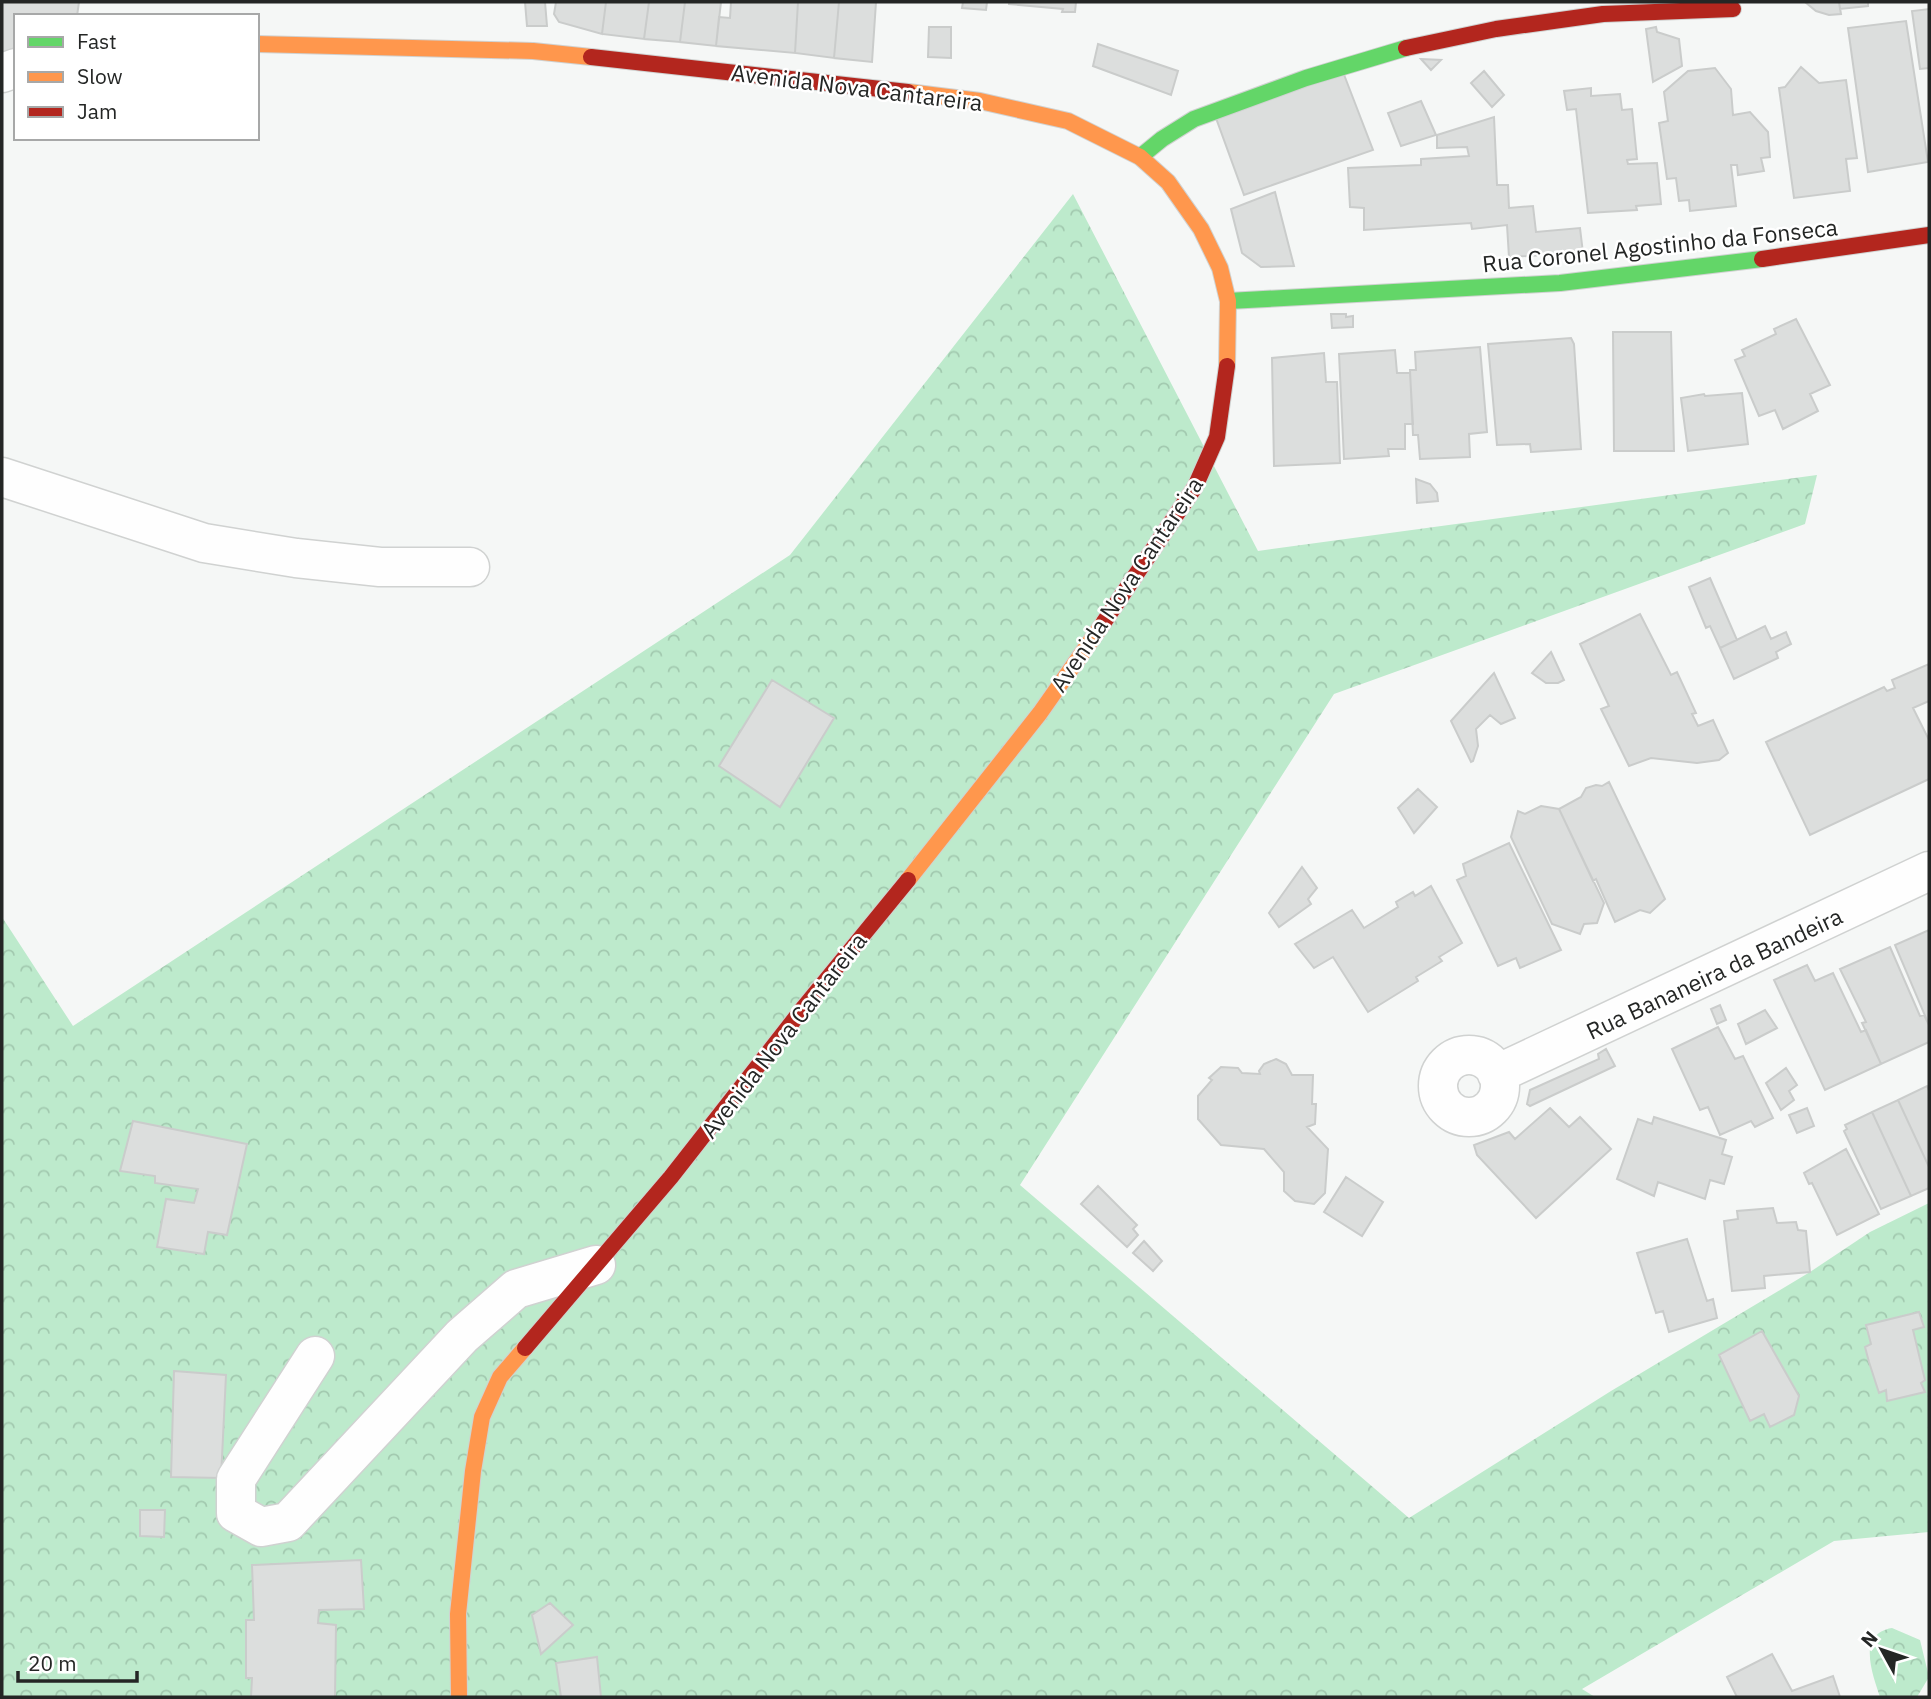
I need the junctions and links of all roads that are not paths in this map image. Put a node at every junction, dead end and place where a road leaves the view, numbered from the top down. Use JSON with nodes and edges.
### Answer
{"nodes":[{"id":1,"x":1733,"y":9,"type":"dead end"},
{"id":2,"x":259,"y":44,"type":"edge"},
{"id":3,"x":1140,"y":158,"type":"junction"},
{"id":4,"x":1929,"y":235,"type":"edge"},
{"id":5,"x":1228,"y":301,"type":"junction"},
{"id":6,"x":2,"y":477,"type":"edge"},
{"id":7,"x":470,"y":567,"type":"dead end"},
{"id":8,"x":1929,"y":870,"type":"edge"},
{"id":9,"x":1497,"y":1074,"type":"dead end"},
{"id":10,"x":596,"y":1265,"type":"junction"},
{"id":11,"x":315,"y":1356,"type":"dead end"},
{"id":12,"x":459,"y":1697,"type":"edge"}],
"edges":[{"from":1,"to":3,"type":"street"},
{"from":2,"to":3,"type":"street","name":"Avenida Nova Cantareira"},
{"from":3,"to":5,"type":"street","name":"Avenida Nova Cantareira"},
{"from":4,"to":5,"type":"street","name":"Rua Coronel Agostinho da Fonseca"},
{"from":5,"to":10,"type":"street","name":"Avenida Nova Cantareira"},
{"from":6,"to":7,"type":"street"},
{"from":8,"to":9,"type":"street","name":"Rua Bananeira da Bandeira"},
{"from":10,"to":11,"type":"street"},
{"from":10,"to":12,"type":"street","name":"Avenida Nova Cantareira"}]}
